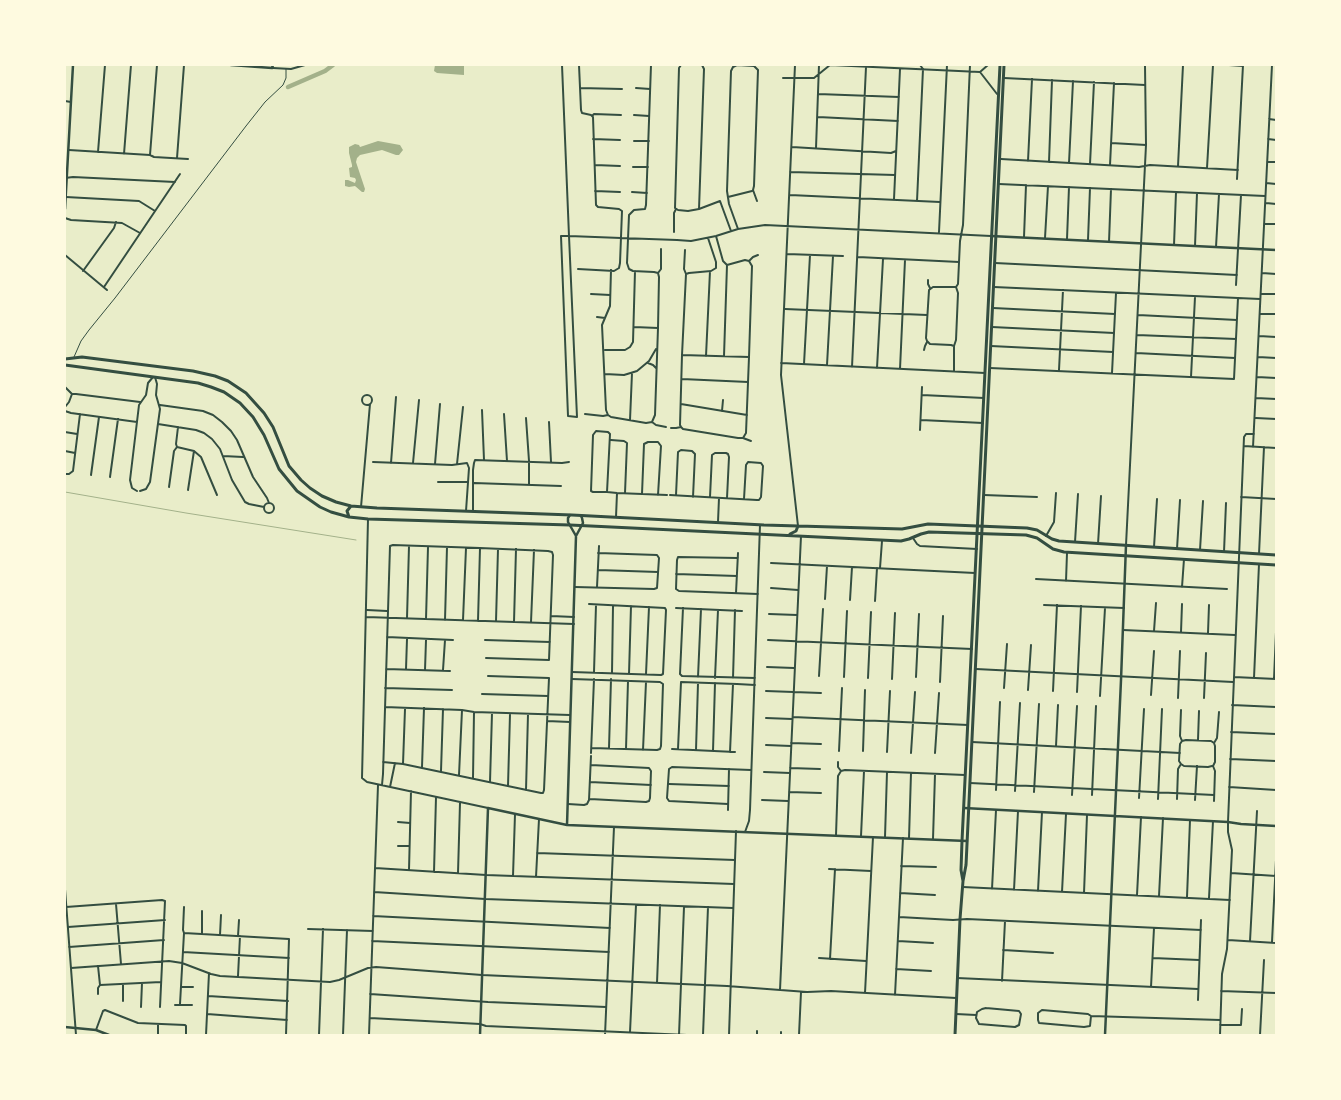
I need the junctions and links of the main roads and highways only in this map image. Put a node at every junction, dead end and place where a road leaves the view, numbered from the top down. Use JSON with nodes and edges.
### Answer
{"nodes":[{"id":1,"x":1000,"y":65,"type":"edge"},
{"id":2,"x":1004,"y":65,"type":"edge"},
{"id":3,"x":65,"y":359,"type":"edge"},
{"id":4,"x":132,"y":363,"type":"junction"},
{"id":5,"x":65,"y":365,"type":"edge"},
{"id":6,"x":178,"y":369,"type":"junction"},
{"id":7,"x":131,"y":374,"type":"junction"},
{"id":8,"x":177,"y":380,"type":"junction"},
{"id":9,"x":351,"y":506,"type":"junction"},
{"id":10,"x":349,"y":517,"type":"junction"},
{"id":11,"x":798,"y":526,"type":"junction"},
{"id":12,"x":838,"y":527,"type":"junction"},
{"id":13,"x":980,"y":527,"type":"junction"},
{"id":14,"x":835,"y":534,"type":"junction"},
{"id":15,"x":980,"y":534,"type":"junction"},
{"id":16,"x":787,"y":535,"type":"junction"},
{"id":17,"x":1092,"y":543,"type":"junction"},
{"id":18,"x":1092,"y":554,"type":"junction"},
{"id":19,"x":1276,"y":555,"type":"edge"},
{"id":20,"x":1276,"y":565,"type":"edge"},
{"id":21,"x":963,"y":881,"type":"junction"},
{"id":22,"x":955,"y":1035,"type":"edge"}],
"edges":[{"from":1,"to":13,"type":"main road"},
{"from":2,"to":13,"type":"main road"},
{"from":3,"to":4,"type":"main road"},
{"from":4,"to":6,"type":"main road"},
{"from":4,"to":7,"type":"main road"},
{"from":5,"to":7,"type":"main road"},
{"from":6,"to":8,"type":"main road"},
{"from":6,"to":9,"type":"main road"},
{"from":7,"to":8,"type":"main road"},
{"from":8,"to":10,"type":"main road"},
{"from":9,"to":10,"type":"main road"},
{"from":9,"to":11,"type":"main road"},
{"from":10,"to":16,"type":"main road"},
{"from":11,"to":12,"type":"main road"},
{"from":11,"to":16,"type":"main road"},
{"from":12,"to":13,"type":"main road"},
{"from":12,"to":14,"type":"main road"},
{"from":13,"to":15,"type":"main road"},
{"from":13,"to":17,"type":"main road"},
{"from":14,"to":15,"type":"main road"},
{"from":14,"to":16,"type":"main road"},
{"from":15,"to":18,"type":"main road"},
{"from":15,"to":21,"type":"main road"},
{"from":15,"to":21,"type":"main road"},
{"from":17,"to":18,"type":"main road"},
{"from":17,"to":19,"type":"main road"},
{"from":18,"to":20,"type":"main road"},
{"from":21,"to":22,"type":"main road"}]}
